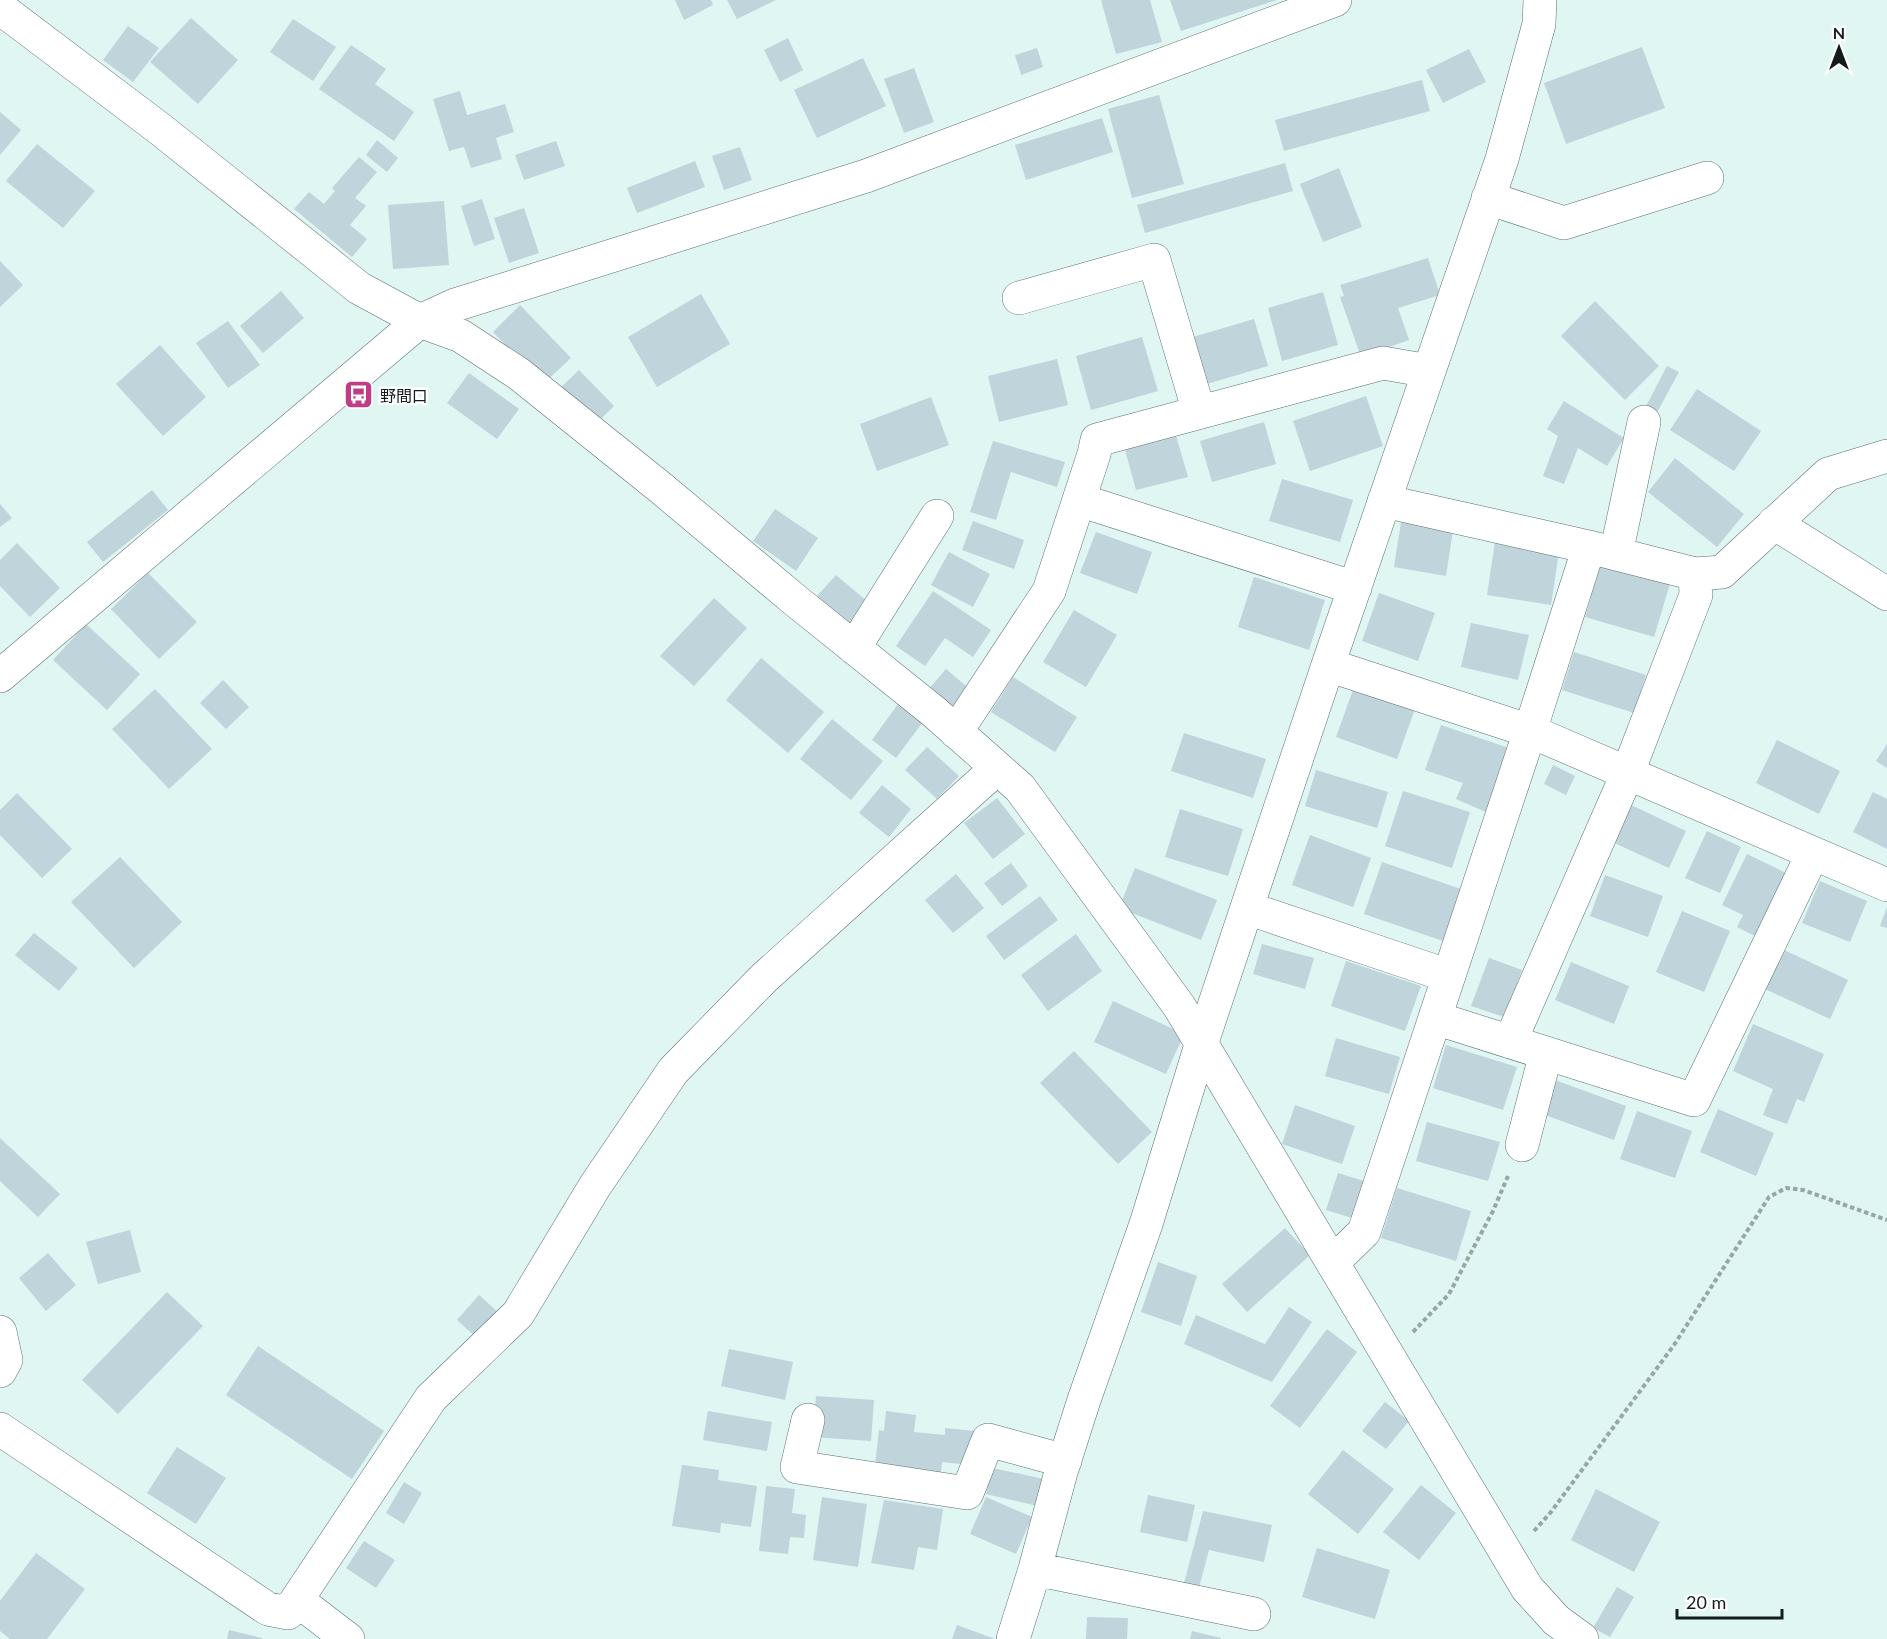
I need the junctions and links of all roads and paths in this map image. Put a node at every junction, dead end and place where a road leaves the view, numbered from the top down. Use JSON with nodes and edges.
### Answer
{"nodes":[{"id":1,"x":1335,"y":0,"type":"edge"},
{"id":2,"x":1540,"y":0,"type":"edge"},
{"id":3,"x":0,"y":9,"type":"edge"},
{"id":4,"x":1707,"y":178,"type":"dead end"},
{"id":5,"x":1488,"y":198,"type":"junction"},
{"id":6,"x":1019,"y":298,"type":"dead end"},
{"id":7,"x":420,"y":321,"type":"junction"},
{"id":8,"x":1429,"y":371,"type":"junction"},
{"id":9,"x":1199,"y":412,"type":"junction"},
{"id":10,"x":1644,"y":422,"type":"dead end"},
{"id":11,"x":1887,"y":456,"type":"edge"},
{"id":12,"x":1079,"y":500,"type":"junction"},
{"id":13,"x":1384,"y":501,"type":"junction"},
{"id":14,"x":937,"y":516,"type":"dead end"},
{"id":15,"x":1774,"y":523,"type":"junction"},
{"id":16,"x":1603,"y":551,"type":"junction"},
{"id":17,"x":1695,"y":574,"type":"junction"},
{"id":18,"x":1355,"y":588,"type":"junction"},
{"id":19,"x":1887,"y":594,"type":"edge"},
{"id":20,"x":854,"y":648,"type":"junction"},
{"id":21,"x":1328,"y":665,"type":"junction"},
{"id":22,"x":0,"y":676,"type":"edge"},
{"id":23,"x":1530,"y":731,"type":"junction"},
{"id":24,"x":956,"y":732,"type":"junction"},
{"id":25,"x":994,"y":765,"type":"junction"},
{"id":26,"x":1628,"y":772,"type":"junction"},
{"id":27,"x":1813,"y":853,"type":"junction"},
{"id":28,"x":1887,"y":885,"type":"edge"},
{"id":29,"x":1247,"y":908,"type":"junction"},
{"id":30,"x":1449,"y":976,"type":"junction"},
{"id":31,"x":1435,"y":1018,"type":"junction"},
{"id":32,"x":1510,"y":1042,"type":"junction"},
{"id":33,"x":1201,"y":1045,"type":"junction"},
{"id":34,"x":1546,"y":1053,"type":"junction"},
{"id":35,"x":1522,"y":1145,"type":"joint"},
{"id":36,"x":1887,"y":1220,"type":"edge"},
{"id":37,"x":1333,"y":1262,"type":"junction"},
{"id":38,"x":0,"y":1332,"type":"edge"},
{"id":39,"x":1385,"y":1349,"type":"junction"},
{"id":40,"x":0,"y":1371,"type":"edge"},
{"id":41,"x":808,"y":1420,"type":"dead end"},
{"id":42,"x":0,"y":1429,"type":"edge"},
{"id":43,"x":1065,"y":1461,"type":"junction"},
{"id":44,"x":1509,"y":1557,"type":"junction"},
{"id":45,"x":1035,"y":1569,"type":"junction"},
{"id":46,"x":297,"y":1600,"type":"junction"},
{"id":47,"x":1254,"y":1614,"type":"dead end"},
{"id":48,"x":348,"y":1639,"type":"edge"},
{"id":49,"x":1013,"y":1639,"type":"edge"},
{"id":50,"x":1582,"y":1639,"type":"edge"}],
"edges":[{"from":1,"to":7,"type":"street"},
{"from":2,"to":5,"type":"street"},
{"from":3,"to":7,"type":"street"},
{"from":4,"to":5,"type":"street"},
{"from":5,"to":8,"type":"street"},
{"from":6,"to":9,"type":"street"},
{"from":7,"to":20,"type":"street"},
{"from":7,"to":22,"type":"street"},
{"from":8,"to":9,"type":"street"},
{"from":8,"to":13,"type":"street"},
{"from":9,"to":12,"type":"street"},
{"from":10,"to":16,"type":"street"},
{"from":11,"to":15,"type":"street"},
{"from":12,"to":18,"type":"street"},
{"from":12,"to":24,"type":"street"},
{"from":13,"to":16,"type":"street"},
{"from":13,"to":18,"type":"street"},
{"from":14,"to":20,"type":"street"},
{"from":15,"to":17,"type":"street"},
{"from":15,"to":19,"type":"street"},
{"from":16,"to":17,"type":"street"},
{"from":16,"to":23,"type":"street"},
{"from":17,"to":26,"type":"street"},
{"from":18,"to":21,"type":"street"},
{"from":20,"to":24,"type":"street"},
{"from":21,"to":23,"type":"street"},
{"from":21,"to":29,"type":"street"},
{"from":23,"to":26,"type":"street"},
{"from":23,"to":30,"type":"street"},
{"from":24,"to":25,"type":"street"},
{"from":25,"to":33,"type":"street"},
{"from":25,"to":46,"type":"street"},
{"from":26,"to":27,"type":"street"},
{"from":26,"to":32,"type":"street"},
{"from":27,"to":28,"type":"street"},
{"from":27,"to":34,"type":"street"},
{"from":29,"to":30,"type":"street"},
{"from":29,"to":33,"type":"street"},
{"from":30,"to":31,"type":"street"},
{"from":31,"to":32,"type":"street"},
{"from":31,"to":37,"type":"street"},
{"from":32,"to":34,"type":"street"},
{"from":33,"to":37,"type":"street"},
{"from":33,"to":43,"type":"street"},
{"from":34,"to":35,"type":"street"},
{"from":35,"to":39,"type":"path"},
{"from":36,"to":44,"type":"path"},
{"from":37,"to":39,"type":"street"},
{"from":38,"to":40,"type":"street"},
{"from":39,"to":44,"type":"street"},
{"from":41,"to":43,"type":"street"},
{"from":42,"to":46,"type":"street"},
{"from":43,"to":45,"type":"street"},
{"from":44,"to":50,"type":"street"},
{"from":45,"to":47,"type":"street"},
{"from":45,"to":49,"type":"street"},
{"from":46,"to":48,"type":"street"}]}
